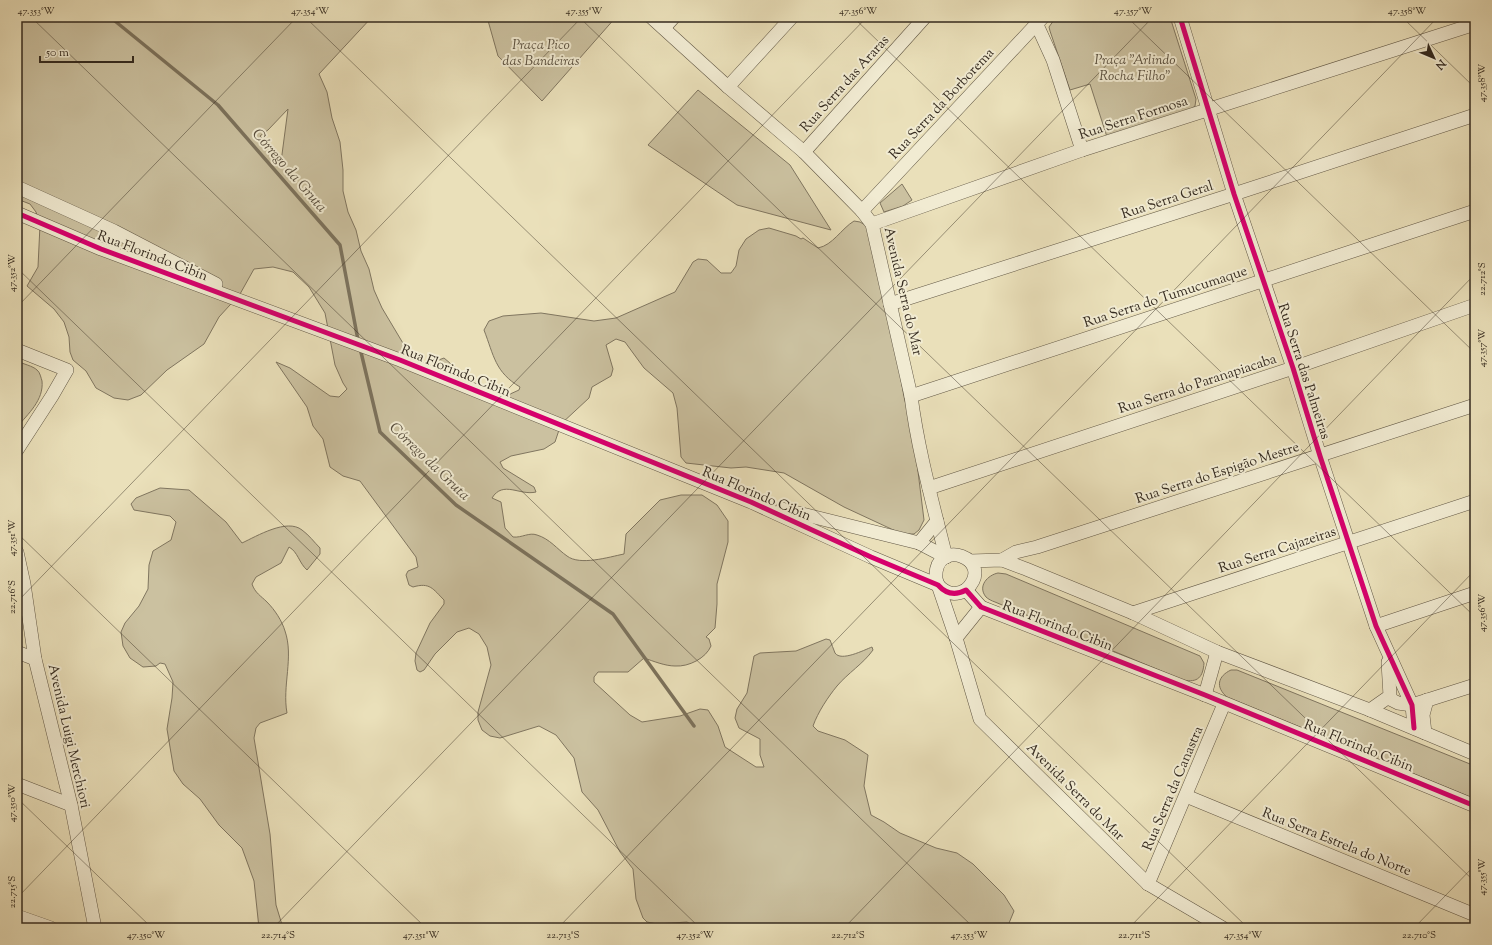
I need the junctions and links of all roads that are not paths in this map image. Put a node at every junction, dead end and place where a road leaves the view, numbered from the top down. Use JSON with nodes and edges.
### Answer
{"nodes":[{"id":1,"x":651,"y":17,"type":"edge"},
{"id":2,"x":674,"y":17,"type":"edge"},
{"id":3,"x":792,"y":17,"type":"edge"},
{"id":4,"x":924,"y":17,"type":"edge"},
{"id":5,"x":1184,"y":18,"type":"edge"},
{"id":6,"x":1040,"y":21,"type":"edge"},
{"id":7,"x":1475,"y":24,"type":"edge"},
{"id":8,"x":664,"y":28,"type":"junction"},
{"id":9,"x":728,"y":87,"type":"junction"},
{"id":10,"x":1208,"y":110,"type":"junction"},
{"id":11,"x":1475,"y":115,"type":"edge"},
{"id":12,"x":1082,"y":150,"type":"junction"},
{"id":13,"x":804,"y":152,"type":"junction"},
{"id":14,"x":17,"y":187,"type":"edge"},
{"id":15,"x":1234,"y":194,"type":"junction"},
{"id":16,"x":862,"y":211,"type":"junction"},
{"id":17,"x":1475,"y":211,"type":"edge"},
{"id":18,"x":17,"y":213,"type":"edge"},
{"id":19,"x":872,"y":224,"type":"junction"},
{"id":20,"x":1264,"y":281,"type":"junction"},
{"id":21,"x":890,"y":304,"type":"junction"},
{"id":22,"x":1475,"y":305,"type":"edge"},
{"id":23,"x":267,"y":311,"type":"junction"},
{"id":24,"x":17,"y":350,"type":"edge"},
{"id":25,"x":1293,"y":368,"type":"junction"},
{"id":26,"x":911,"y":396,"type":"junction"},
{"id":27,"x":1475,"y":405,"type":"edge"},
{"id":28,"x":17,"y":450,"type":"edge"},
{"id":29,"x":1320,"y":456,"type":"junction"},
{"id":30,"x":929,"y":488,"type":"junction"},
{"id":31,"x":1475,"y":501,"type":"edge"},
{"id":32,"x":751,"y":502,"type":"junction"},
{"id":33,"x":937,"y":521,"type":"junction"},
{"id":34,"x":1350,"y":542,"type":"junction"},
{"id":35,"x":919,"y":543,"type":"junction"},
{"id":36,"x":1037,"y":547,"type":"junction"},
{"id":37,"x":17,"y":552,"type":"edge"},
{"id":38,"x":946,"y":557,"type":"junction"},
{"id":39,"x":1002,"y":560,"type":"junction"},
{"id":40,"x":970,"y":561,"type":"junction"},
{"id":41,"x":1026,"y":569,"type":"junction"},
{"id":42,"x":938,"y":585,"type":"junction"},
{"id":43,"x":960,"y":592,"type":"junction"},
{"id":44,"x":1475,"y":593,"type":"edge"},
{"id":45,"x":1164,"y":602,"type":"junction"},
{"id":46,"x":981,"y":607,"type":"junction"},
{"id":47,"x":1134,"y":612,"type":"junction"},
{"id":48,"x":1376,"y":626,"type":"junction"},
{"id":49,"x":1163,"y":627,"type":"junction"},
{"id":50,"x":956,"y":638,"type":"junction"},
{"id":51,"x":17,"y":652,"type":"edge"},
{"id":52,"x":1217,"y":652,"type":"junction"},
{"id":53,"x":1388,"y":654,"type":"junction"},
{"id":54,"x":35,"y":659,"type":"junction"},
{"id":55,"x":1475,"y":685,"type":"edge"},
{"id":56,"x":1205,"y":695,"type":"junction"},
{"id":57,"x":1388,"y":698,"type":"junction"},
{"id":58,"x":1427,"y":700,"type":"junction"},
{"id":59,"x":1224,"y":704,"type":"junction"},
{"id":60,"x":1412,"y":705,"type":"junction"},
{"id":61,"x":1370,"y":710,"type":"junction"},
{"id":62,"x":1420,"y":731,"type":"junction"},
{"id":63,"x":1475,"y":754,"type":"edge"},
{"id":64,"x":17,"y":784,"type":"edge"},
{"id":65,"x":1186,"y":796,"type":"junction"},
{"id":66,"x":70,"y":805,"type":"junction"},
{"id":67,"x":1475,"y":806,"type":"edge"},
{"id":68,"x":1148,"y":884,"type":"junction"},
{"id":69,"x":1475,"y":915,"type":"edge"},
{"id":70,"x":17,"y":916,"type":"edge"},
{"id":71,"x":51,"y":928,"type":"edge"},
{"id":72,"x":95,"y":928,"type":"edge"},
{"id":73,"x":1223,"y":928,"type":"edge"}],
"edges":[{"from":1,"to":8,"type":"street","name":"Avenida Serra do Mar"},
{"from":2,"to":8,"type":"street"},
{"from":3,"to":9,"type":"street"},
{"from":4,"to":13,"type":"street","name":"Rua Serra das Araras"},
{"from":5,"to":10,"type":"street","name":"Rua Serra das Palmeiras"},
{"from":6,"to":12,"type":"street"},
{"from":6,"to":16,"type":"street","name":"Rua Serra da Borborema"},
{"from":7,"to":10,"type":"street","name":"Rua Serra Formosa"},
{"from":8,"to":9,"type":"street","name":"Avenida Serra do Mar"},
{"from":9,"to":13,"type":"street","name":"Avenida Serra do Mar"},
{"from":10,"to":12,"type":"street","name":"Rua Serra Formosa"},
{"from":10,"to":15,"type":"street","name":"Rua Serra das Palmeiras"},
{"from":11,"to":15,"type":"street","name":"Rua Serra Geral"},
{"from":12,"to":19,"type":"street","name":"Rua Serra Formosa"},
{"from":13,"to":16,"type":"street","name":"Avenida Serra do Mar"},
{"from":14,"to":23,"type":"street","name":"Rua Florindo Cibin"},
{"from":15,"to":20,"type":"street","name":"Rua Serra das Palmeiras"},
{"from":15,"to":21,"type":"street","name":"Rua Serra Geral"},
{"from":16,"to":19,"type":"street","name":"Avenida Serra do Mar"},
{"from":17,"to":20,"type":"street","name":"Rua Serra do Tumucumaque"},
{"from":18,"to":23,"type":"street","name":"Rua Florindo Cibin"},
{"from":19,"to":21,"type":"street","name":"Avenida Serra do Mar"},
{"from":20,"to":25,"type":"street","name":"Rua Serra das Palmeiras"},
{"from":20,"to":26,"type":"street","name":"Rua Serra do Tumucumaque"},
{"from":21,"to":26,"type":"street","name":"Avenida Serra do Mar"},
{"from":22,"to":25,"type":"street","name":"Rua Serra do Paranapiacaba"},
{"from":23,"to":32,"type":"street","name":"Rua Florindo Cibin"},
{"from":24,"to":28,"type":"street"},
{"from":25,"to":29,"type":"street","name":"Rua Serra das Palmeiras"},
{"from":25,"to":30,"type":"street","name":"Rua Serra do Paranapiacaba"},
{"from":26,"to":30,"type":"street","name":"Avenida Serra do Mar"},
{"from":27,"to":29,"type":"street","name":"Rua Serra do Espigão Mestre"},
{"from":29,"to":34,"type":"street","name":"Rua Serra das Palmeiras"},
{"from":29,"to":36,"type":"street","name":"Rua Serra do Espigão Mestre"},
{"from":30,"to":33,"type":"street","name":"Avenida Serra do Mar"},
{"from":31,"to":34,"type":"street","name":"Rua Serra Cajazeiras"},
{"from":32,"to":35,"type":"street","name":"Rua Florindo Cibin"},
{"from":32,"to":42,"type":"street","name":"Rua Florindo Cibin"},
{"from":33,"to":35,"type":"street"},
{"from":33,"to":38,"type":"street","name":"Avenida Serra do Mar"},
{"from":34,"to":45,"type":"street","name":"Rua Serra Cajazeiras"},
{"from":34,"to":48,"type":"street","name":"Rua Serra das Palmeiras"},
{"from":35,"to":38,"type":"street","name":"Rua Florindo Cibin"},
{"from":36,"to":39,"type":"street","name":"Rua Serra do Espigão Mestre"},
{"from":36,"to":41,"type":"street"},
{"from":37,"to":54,"type":"street","name":"Avenida Luigi Merchiori"},
{"from":38,"to":40,"type":"street"},
{"from":38,"to":42,"type":"street","name":"Avenida Serra do Mar"},
{"from":39,"to":40,"type":"street"},
{"from":39,"to":41,"type":"street"},
{"from":40,"to":43,"type":"street"},
{"from":41,"to":47,"type":"street"},
{"from":42,"to":43,"type":"street","name":"Rua Florindo Cibin"},
{"from":42,"to":50,"type":"street","name":"Avenida Serra do Mar"},
{"from":43,"to":46,"type":"street","name":"Rua Florindo Cibin"},
{"from":43,"to":50,"type":"street","name":"Avenida Serra do Mar"},
{"from":44,"to":48,"type":"street"},
{"from":45,"to":47,"type":"street","name":"Rua Serra Cajazeiras"},
{"from":45,"to":49,"type":"street"},
{"from":46,"to":50,"type":"street"},
{"from":46,"to":56,"type":"street","name":"Rua Florindo Cibin"},
{"from":47,"to":49,"type":"street"},
{"from":48,"to":53,"type":"street","name":"Rua Serra das Palmeiras"},
{"from":49,"to":52,"type":"street"},
{"from":50,"to":68,"type":"street","name":"Avenida Serra do Mar"},
{"from":51,"to":54,"type":"street"},
{"from":52,"to":56,"type":"street"},
{"from":52,"to":61,"type":"street"},
{"from":53,"to":57,"type":"street","name":"Rua Serra das Palmeiras"},
{"from":53,"to":60,"type":"street","name":"Rua Serra das Palmeiras"},
{"from":54,"to":66,"type":"street","name":"Avenida Luigi Merchiori"},
{"from":55,"to":58,"type":"street"},
{"from":56,"to":59,"type":"street","name":"Rua Florindo Cibin"},
{"from":57,"to":60,"type":"street"},
{"from":57,"to":61,"type":"street"},
{"from":58,"to":60,"type":"street"},
{"from":58,"to":62,"type":"street"},
{"from":59,"to":65,"type":"street","name":"Rua Serra da Canastra"},
{"from":59,"to":67,"type":"street","name":"Rua Florindo Cibin"},
{"from":60,"to":62,"type":"street","name":"Rua Serra das Palmeiras"},
{"from":61,"to":62,"type":"street"},
{"from":62,"to":63,"type":"street"},
{"from":64,"to":66,"type":"street"},
{"from":65,"to":68,"type":"street","name":"Rua Serra da Canastra"},
{"from":65,"to":69,"type":"street","name":"Rua Serra Estrela do Norte"},
{"from":66,"to":72,"type":"street","name":"Avenida Luigi Merchiori"},
{"from":68,"to":73,"type":"street","name":"Avenida Serra do Mar"},
{"from":70,"to":71,"type":"street"}]}
